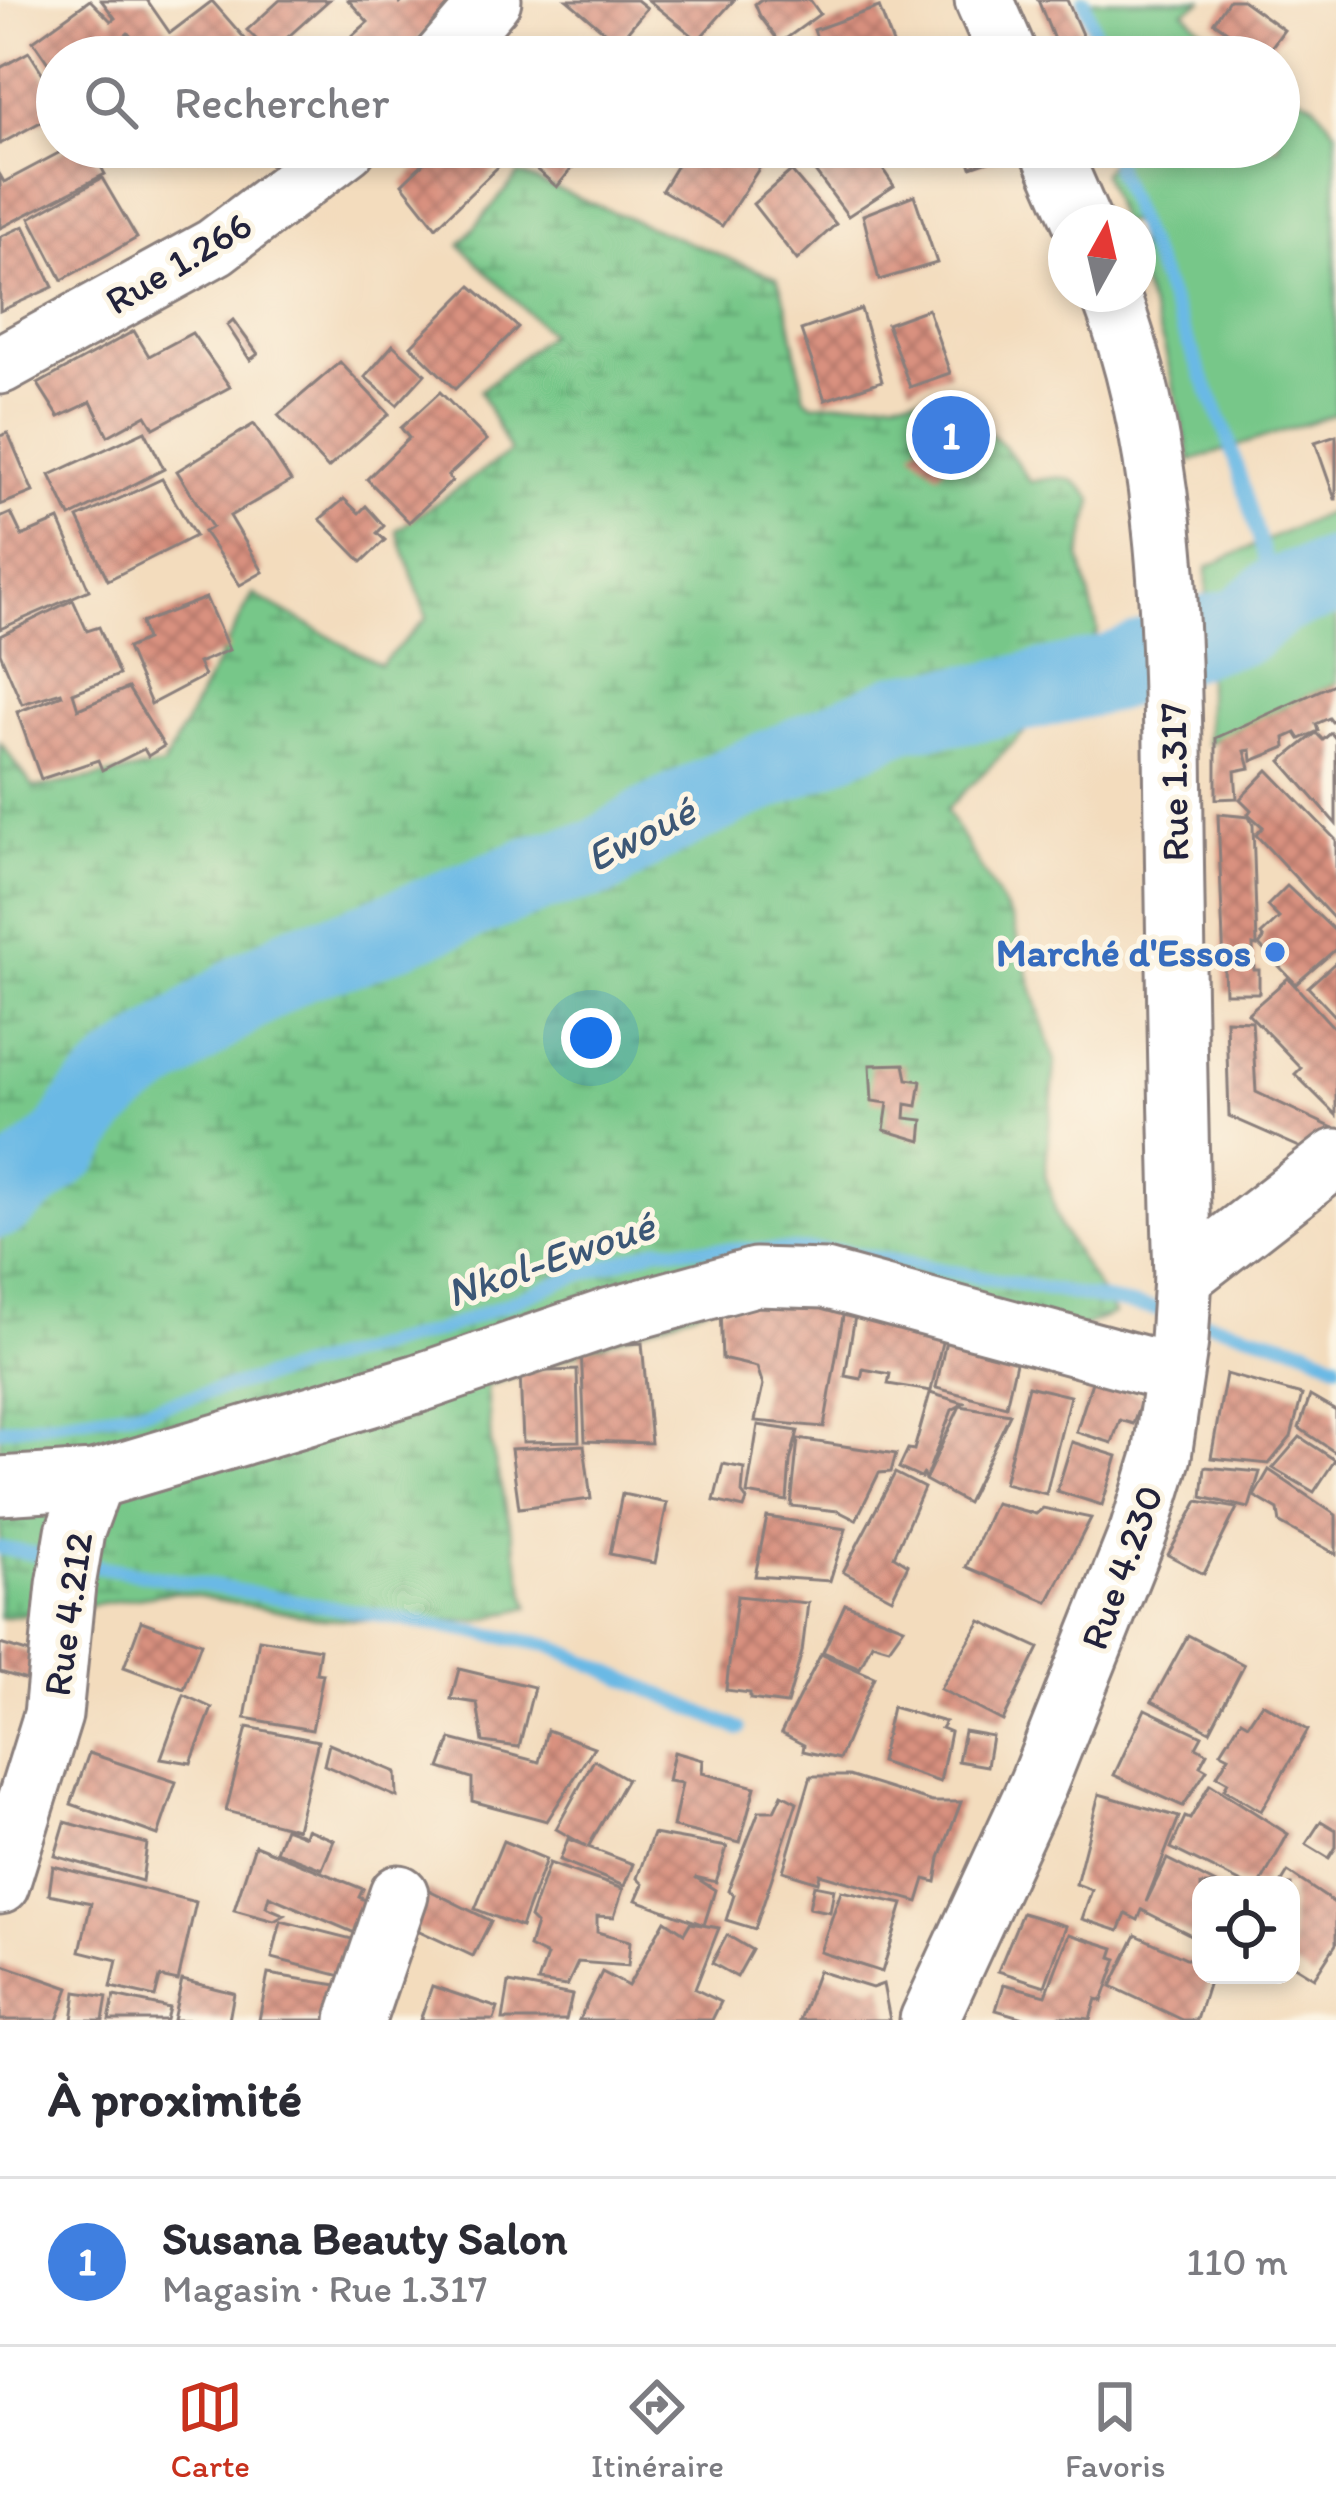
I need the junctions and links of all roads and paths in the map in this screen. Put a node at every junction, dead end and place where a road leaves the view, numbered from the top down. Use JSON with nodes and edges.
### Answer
{"nodes":[{"id":1,"x":492,"y":0,"type":"edge"},
{"id":2,"x":984,"y":0,"type":"edge"},
{"id":3,"x":461,"y":36,"type":"edge"},
{"id":4,"x":1000,"y":36,"type":"edge"},
{"id":5,"x":319,"y":168,"type":"edge"},
{"id":6,"x":1058,"y":168,"type":"edge"},
{"id":7,"x":1074,"y":204,"type":"edge"},
{"id":8,"x":1117,"y":312,"type":"edge"},
{"id":9,"x":0,"y":365,"type":"edge"},
{"id":10,"x":1336,"y":1158,"type":"edge"},
{"id":11,"x":1179,"y":1322,"type":"junction"},
{"id":12,"x":0,"y":1486,"type":"edge"},
{"id":13,"x":78,"y":1532,"type":"junction"},
{"id":14,"x":0,"y":1885,"type":"edge"},
{"id":15,"x":399,"y":1894,"type":"dead end"},
{"id":16,"x":356,"y":2020,"type":"edge"},
{"id":17,"x":929,"y":2020,"type":"edge"}],
"edges":[{"from":1,"to":3,"type":"street"},
{"from":2,"to":4,"type":"street"},
{"from":5,"to":9,"type":"street","name":"Rue 1.266"},
{"from":6,"to":7,"type":"street"},
{"from":8,"to":11,"type":"street","name":"Rue 1.317"},
{"from":10,"to":11,"type":"street"},
{"from":11,"to":13,"type":"street"},
{"from":11,"to":17,"type":"street","name":"Rue 4.230"},
{"from":12,"to":13,"type":"street"},
{"from":13,"to":14,"type":"street","name":"Rue 4.212"},
{"from":15,"to":16,"type":"street"}]}
